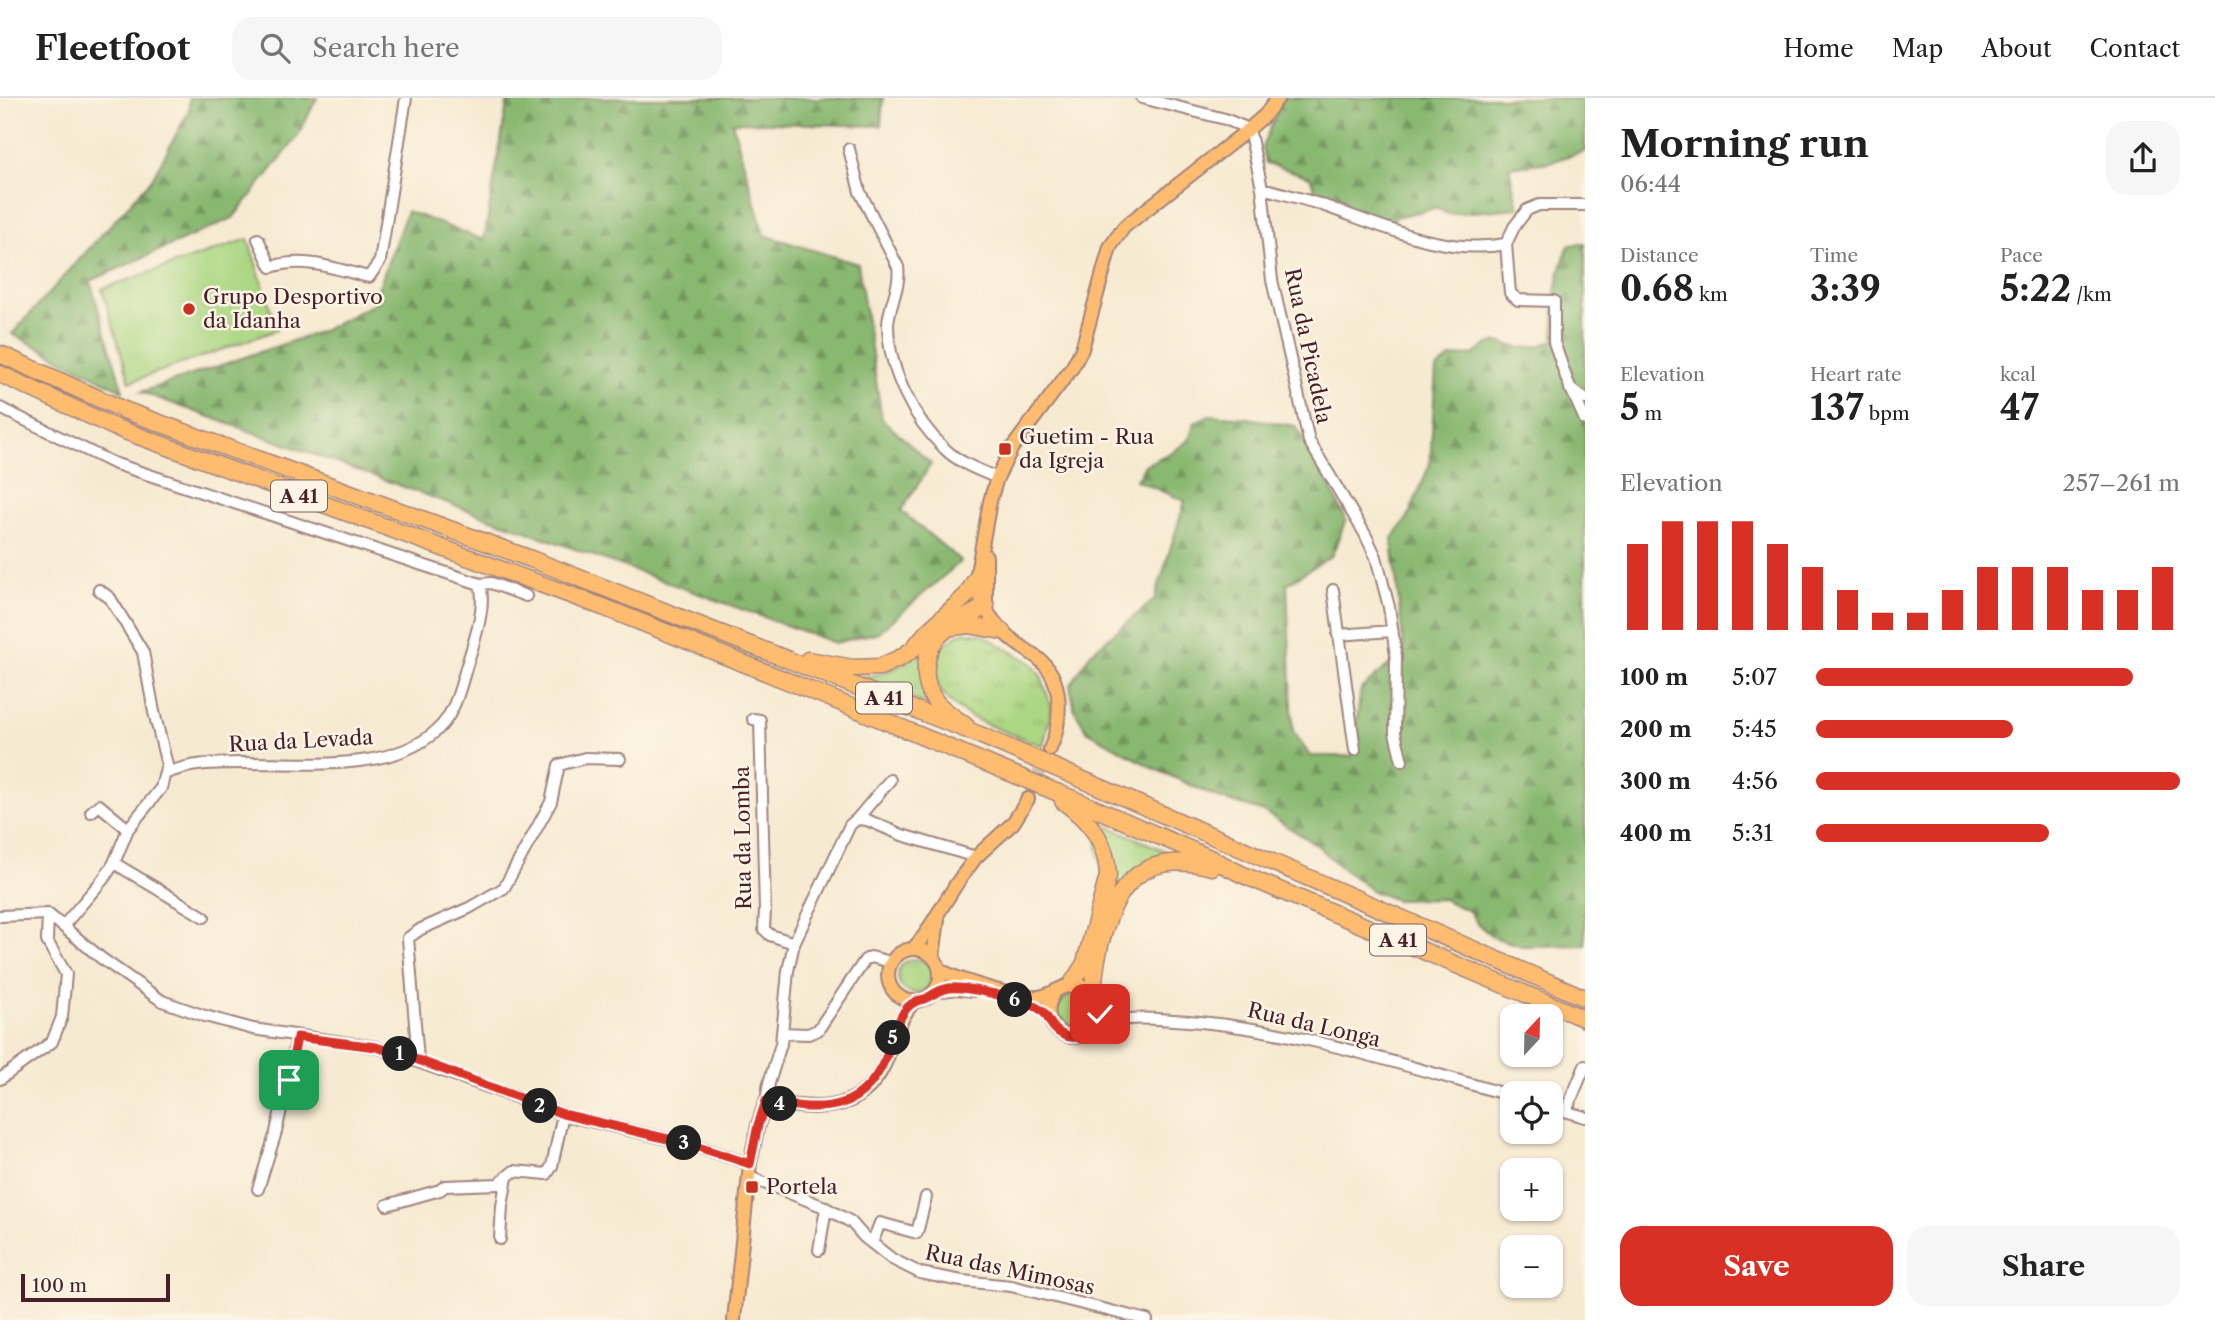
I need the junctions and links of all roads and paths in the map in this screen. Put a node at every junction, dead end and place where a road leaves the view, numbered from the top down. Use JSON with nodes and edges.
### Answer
{"nodes":[{"id":1,"x":406,"y":98,"type":"edge"},
{"id":2,"x":1142,"y":98,"type":"edge"},
{"id":3,"x":1278,"y":98,"type":"edge"},
{"id":4,"x":1249,"y":129,"type":"junction"},
{"id":5,"x":849,"y":149,"type":"dead end"},
{"id":6,"x":1262,"y":188,"type":"junction"},
{"id":7,"x":1585,"y":205,"type":"edge"},
{"id":8,"x":258,"y":239,"type":"dead end"},
{"id":9,"x":1506,"y":244,"type":"junction"},
{"id":10,"x":0,"y":354,"type":"edge"},
{"id":11,"x":0,"y":374,"type":"edge"},
{"id":12,"x":1570,"y":389,"type":"junction"},
{"id":13,"x":1585,"y":399,"type":"edge"},
{"id":14,"x":0,"y":408,"type":"edge"},
{"id":15,"x":1585,"y":421,"type":"edge"},
{"id":16,"x":997,"y":478,"type":"junction"},
{"id":17,"x":986,"y":528,"type":"junction"},
{"id":18,"x":976,"y":579,"type":"junction"},
{"id":19,"x":480,"y":584,"type":"junction"},
{"id":20,"x":99,"y":590,"type":"dead end"},
{"id":21,"x":1333,"y":590,"type":"dead end"},
{"id":22,"x":526,"y":596,"type":"dead end"},
{"id":23,"x":986,"y":606,"type":"junction"},
{"id":24,"x":947,"y":621,"type":"junction"},
{"id":25,"x":1002,"y":631,"type":"junction"},
{"id":26,"x":1392,"y":631,"type":"junction"},
{"id":27,"x":1338,"y":635,"type":"junction"},
{"id":28,"x":788,"y":659,"type":"junction"},
{"id":29,"x":753,"y":719,"type":"dead end"},
{"id":30,"x":980,"y":735,"type":"junction"},
{"id":31,"x":1050,"y":749,"type":"tunnel mouth"},
{"id":32,"x":1355,"y":750,"type":"dead end"},
{"id":33,"x":620,"y":759,"type":"dead end"},
{"id":34,"x":1402,"y":761,"type":"dead end"},
{"id":35,"x":166,"y":773,"type":"junction"},
{"id":36,"x":890,"y":780,"type":"dead end"},
{"id":37,"x":1044,"y":787,"type":"junction"},
{"id":38,"x":1028,"y":799,"type":"tunnel mouth"},
{"id":39,"x":91,"y":812,"type":"dead end"},
{"id":40,"x":857,"y":819,"type":"junction"},
{"id":41,"x":128,"y":829,"type":"junction"},
{"id":42,"x":976,"y":857,"type":"junction"},
{"id":43,"x":114,"y":863,"type":"junction"},
{"id":44,"x":1241,"y":874,"type":"junction"},
{"id":45,"x":940,"y":910,"type":"junction"},
{"id":46,"x":48,"y":914,"type":"junction"},
{"id":47,"x":0,"y":916,"type":"edge"},
{"id":48,"x":204,"y":917,"type":"dead end"},
{"id":49,"x":64,"y":925,"type":"junction"},
{"id":50,"x":794,"y":943,"type":"junction"},
{"id":51,"x":913,"y":949,"type":"junction"},
{"id":52,"x":933,"y":957,"type":"junction"},
{"id":53,"x":891,"y":961,"type":"junction"},
{"id":54,"x":940,"y":970,"type":"junction"},
{"id":55,"x":1071,"y":985,"type":"junction"},
{"id":56,"x":935,"y":991,"type":"junction"},
{"id":57,"x":1055,"y":992,"type":"junction"},
{"id":58,"x":895,"y":994,"type":"junction"},
{"id":59,"x":1585,"y":998,"type":"edge"},
{"id":60,"x":1097,"y":1000,"type":"junction"},
{"id":61,"x":914,"y":1002,"type":"junction"},
{"id":62,"x":1048,"y":1014,"type":"junction"},
{"id":63,"x":1131,"y":1017,"type":"junction"},
{"id":64,"x":1585,"y":1019,"type":"edge"},
{"id":65,"x":899,"y":1021,"type":"junction"},
{"id":66,"x":1096,"y":1027,"type":"junction"},
{"id":67,"x":782,"y":1033,"type":"junction"},
{"id":68,"x":297,"y":1037,"type":"junction"},
{"id":69,"x":418,"y":1060,"type":"junction"},
{"id":70,"x":1585,"y":1066,"type":"edge"},
{"id":71,"x":0,"y":1079,"type":"edge"},
{"id":72,"x":1500,"y":1093,"type":"edge"},
{"id":73,"x":766,"y":1101,"type":"junction"},
{"id":74,"x":1563,"y":1110,"type":"edge"},
{"id":75,"x":1566,"y":1111,"type":"junction"},
{"id":76,"x":563,"y":1114,"type":"junction"},
{"id":77,"x":1585,"y":1117,"type":"edge"},
{"id":78,"x":750,"y":1171,"type":"junction"},
{"id":79,"x":507,"y":1177,"type":"junction"},
{"id":80,"x":258,"y":1189,"type":"dead end"},
{"id":81,"x":926,"y":1197,"type":"dead end"},
{"id":82,"x":387,"y":1205,"type":"dead end"},
{"id":83,"x":826,"y":1208,"type":"junction"},
{"id":84,"x":500,"y":1239,"type":"dead end"},
{"id":85,"x":872,"y":1243,"type":"junction"},
{"id":86,"x":819,"y":1250,"type":"dead end"},
{"id":87,"x":734,"y":1320,"type":"edge"},
{"id":88,"x":1147,"y":1320,"type":"edge"}],
"edges":[{"from":1,"to":8,"type":"street"},
{"from":2,"to":4,"type":"street"},
{"from":3,"to":4,"type":"main road"},
{"from":4,"to":6,"type":"street","name":"Rua da Picadela"},
{"from":4,"to":16,"type":"main road"},
{"from":5,"to":16,"type":"street"},
{"from":6,"to":9,"type":"street"},
{"from":6,"to":26,"type":"street","name":"Rua da Picadela"},
{"from":7,"to":9,"type":"street"},
{"from":9,"to":12,"type":"street"},
{"from":10,"to":28,"type":"highway","number":"A 41"},
{"from":11,"to":37,"type":"highway","number":"A 41"},
{"from":12,"to":13,"type":"street"},
{"from":12,"to":15,"type":"street"},
{"from":14,"to":19,"type":"street"},
{"from":16,"to":17,"type":"main road"},
{"from":17,"to":18,"type":"main road"},
{"from":17,"to":23,"type":"main road"},
{"from":18,"to":23,"type":"main road"},
{"from":18,"to":24,"type":"highway"},
{"from":19,"to":22,"type":"street"},
{"from":19,"to":35,"type":"street","name":"Rua da Levada"},
{"from":20,"to":35,"type":"street"},
{"from":21,"to":27,"type":"street"},
{"from":23,"to":24,"type":"highway"},
{"from":23,"to":25,"type":"main road"},
{"from":24,"to":25,"type":"highway"},
{"from":24,"to":28,"type":"highway"},
{"from":24,"to":30,"type":"highway"},
{"from":25,"to":31,"type":"main road"},
{"from":26,"to":27,"type":"street"},
{"from":26,"to":34,"type":"street","name":"Rua da Picadela"},
{"from":27,"to":32,"type":"street"},
{"from":28,"to":30,"type":"highway","number":"A 41"},
{"from":29,"to":50,"type":"street","name":"Rua da Lomba"},
{"from":30,"to":59,"type":"highway","number":"A 41"},
{"from":33,"to":69,"type":"street"},
{"from":35,"to":41,"type":"street"},
{"from":36,"to":40,"type":"street"},
{"from":37,"to":44,"type":"highway","number":"A 41"},
{"from":37,"to":55,"type":"highway"},
{"from":38,"to":42,"type":"main road"},
{"from":39,"to":41,"type":"street"},
{"from":40,"to":42,"type":"street"},
{"from":40,"to":50,"type":"street"},
{"from":41,"to":43,"type":"street"},
{"from":42,"to":45,"type":"main road"},
{"from":43,"to":48,"type":"street"},
{"from":43,"to":49,"type":"street"},
{"from":44,"to":60,"type":"highway"},
{"from":44,"to":64,"type":"highway","number":"A 41"},
{"from":45,"to":51,"type":"main road"},
{"from":45,"to":52,"type":"main road"},
{"from":46,"to":47,"type":"street"},
{"from":46,"to":49,"type":"street","name":"Rua das Mimosas"},
{"from":46,"to":71,"type":"street"},
{"from":49,"to":68,"type":"street","name":"Rua das Mimosas"},
{"from":50,"to":67,"type":"street"},
{"from":51,"to":52,"type":"main road"},
{"from":51,"to":53,"type":"main road"},
{"from":52,"to":54,"type":"main road"},
{"from":53,"to":58,"type":"main road"},
{"from":53,"to":67,"type":"street"},
{"from":54,"to":56,"type":"main road"},
{"from":54,"to":57,"type":"main road"},
{"from":55,"to":57,"type":"main road"},
{"from":55,"to":60,"type":"main road","name":"Rua da Longa"},
{"from":56,"to":61,"type":"main road","name":"Rua da Longa"},
{"from":56,"to":62,"type":"main road","name":"Rua da Longa"},
{"from":57,"to":62,"type":"main road"},
{"from":58,"to":61,"type":"main road"},
{"from":58,"to":65,"type":"main road"},
{"from":60,"to":63,"type":"street","name":"Rua da Longa"},
{"from":60,"to":66,"type":"main road"},
{"from":61,"to":65,"type":"main road"},
{"from":62,"to":66,"type":"main road","name":"Rua da Longa"},
{"from":63,"to":66,"type":"street","name":"Rua da Longa"},
{"from":63,"to":72,"type":"street","name":"Rua da Longa"},
{"from":65,"to":73,"type":"main road"},
{"from":67,"to":73,"type":"street"},
{"from":68,"to":69,"type":"street","name":"Rua das Mimosas"},
{"from":68,"to":80,"type":"street"},
{"from":69,"to":76,"type":"street","name":"Rua das Mimosas"},
{"from":70,"to":75,"type":"street"},
{"from":73,"to":78,"type":"main road"},
{"from":74,"to":75,"type":"street"},
{"from":75,"to":77,"type":"street"},
{"from":76,"to":78,"type":"street","name":"Rua das Mimosas"},
{"from":76,"to":79,"type":"street"},
{"from":78,"to":83,"type":"street","name":"Rua das Mimosas"},
{"from":78,"to":87,"type":"main road"},
{"from":79,"to":82,"type":"street"},
{"from":79,"to":84,"type":"street"},
{"from":81,"to":85,"type":"street","name":"Rua das Mimosas"},
{"from":83,"to":85,"type":"street","name":"Rua das Mimosas"},
{"from":83,"to":86,"type":"street"},
{"from":85,"to":88,"type":"street","name":"Rua das Mimosas"}]}
